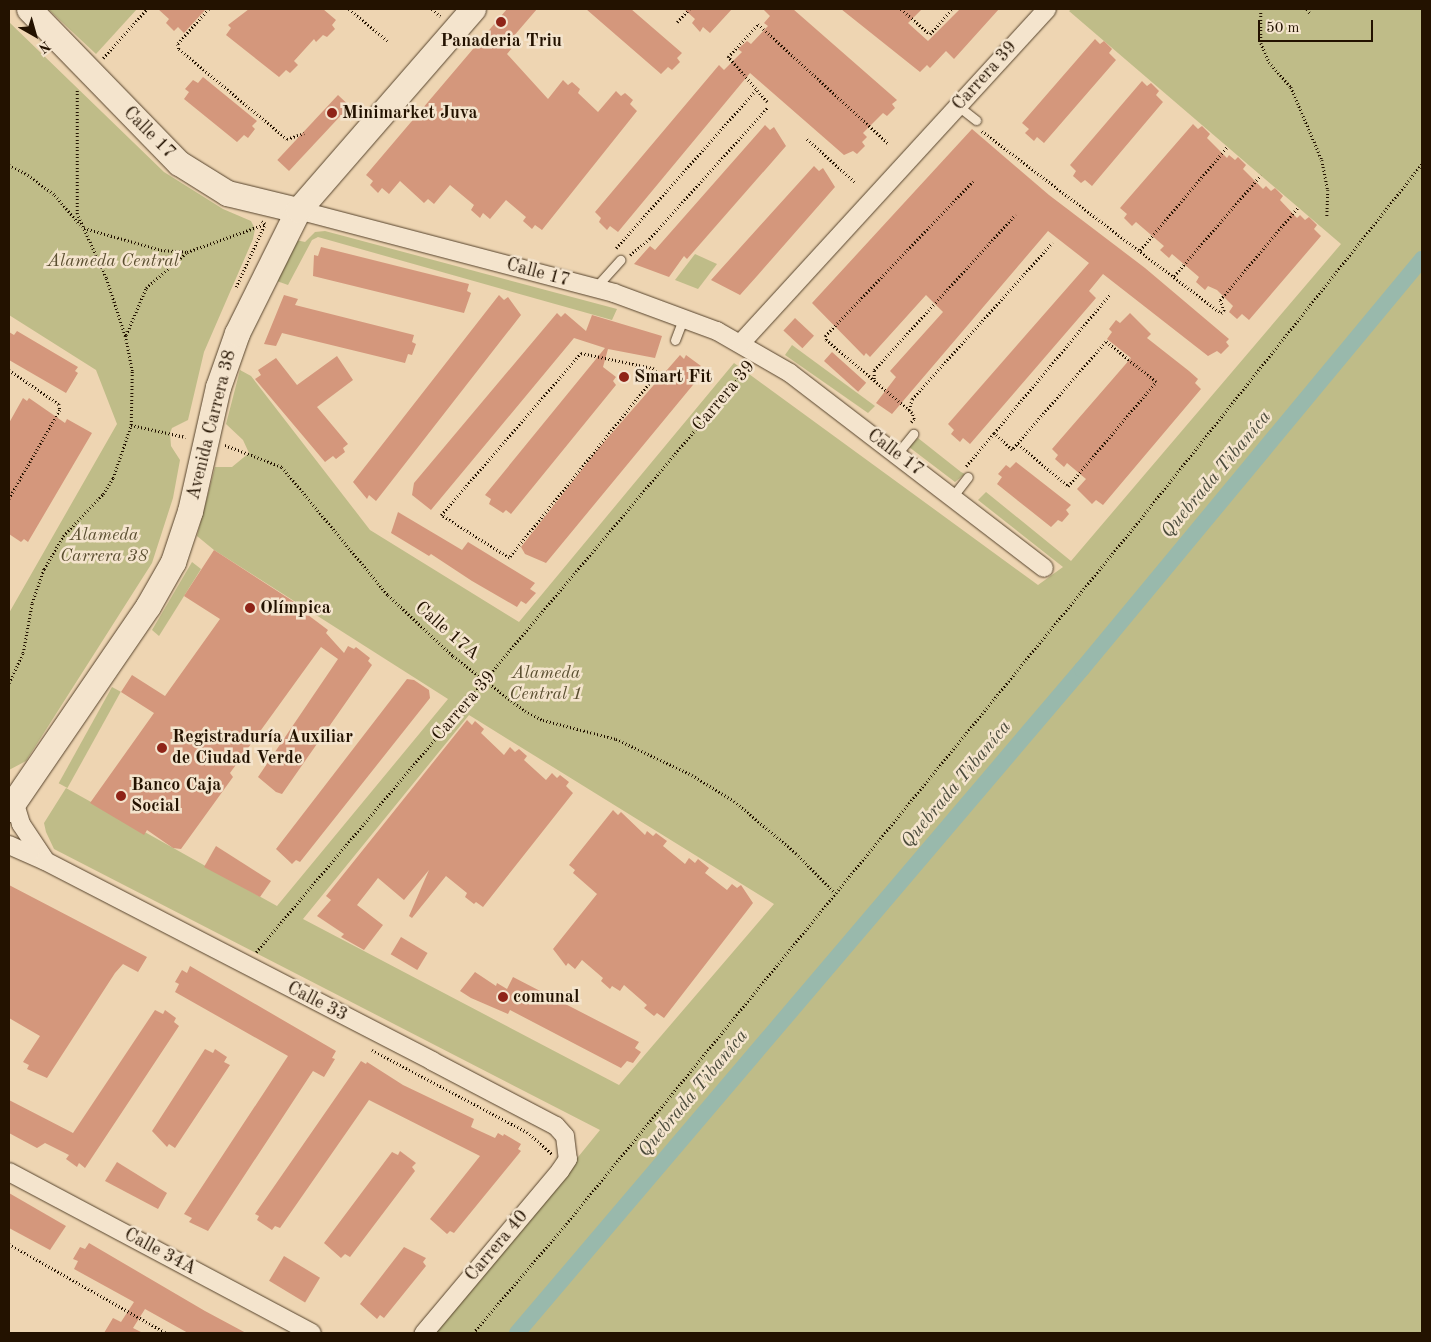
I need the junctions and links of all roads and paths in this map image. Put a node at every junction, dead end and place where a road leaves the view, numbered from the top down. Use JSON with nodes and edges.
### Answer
{"nodes":[{"id":1,"x":29,"y":9,"type":"edge"},
{"id":2,"x":147,"y":9,"type":"edge"},
{"id":3,"x":209,"y":9,"type":"edge"},
{"id":4,"x":349,"y":9,"type":"edge"},
{"id":5,"x":473,"y":9,"type":"edge"},
{"id":6,"x":689,"y":9,"type":"edge"},
{"id":7,"x":901,"y":9,"type":"edge"},
{"id":8,"x":952,"y":9,"type":"edge"},
{"id":9,"x":1047,"y":9,"type":"edge"},
{"id":10,"x":1261,"y":9,"type":"edge"},
{"id":11,"x":1307,"y":9,"type":"edge"},
{"id":12,"x":1310,"y":13,"type":"dead end"},
{"id":13,"x":677,"y":22,"type":"dead end"},
{"id":14,"x":388,"y":41,"type":"dead end"},
{"id":15,"x":85,"y":76,"type":"junction"},
{"id":16,"x":756,"y":90,"type":"junction"},
{"id":17,"x":767,"y":102,"type":"dead end"},
{"id":18,"x":958,"y":106,"type":"junction"},
{"id":19,"x":768,"y":107,"type":"dead end"},
{"id":20,"x":976,"y":120,"type":"dead end"},
{"id":21,"x":981,"y":130,"type":"dead end"},
{"id":22,"x":304,"y":133,"type":"dead end"},
{"id":23,"x":807,"y":139,"type":"dead end"},
{"id":24,"x":889,"y":144,"type":"dead end"},
{"id":25,"x":1228,"y":146,"type":"dead end"},
{"id":26,"x":1422,"y":163,"type":"edge"},
{"id":27,"x":9,"y":165,"type":"edge"},
{"id":28,"x":1261,"y":175,"type":"dead end"},
{"id":29,"x":972,"y":181,"type":"dead end"},
{"id":30,"x":855,"y":182,"type":"dead end"},
{"id":31,"x":1298,"y":206,"type":"dead end"},
{"id":32,"x":281,"y":214,"type":"junction"},
{"id":33,"x":1015,"y":215,"type":"dead end"},
{"id":34,"x":1327,"y":217,"type":"dead end"},
{"id":35,"x":83,"y":228,"type":"junction"},
{"id":36,"x":1052,"y":243,"type":"dead end"},
{"id":37,"x":1140,"y":250,"type":"junction"},
{"id":38,"x":187,"y":252,"type":"junction"},
{"id":39,"x":621,"y":255,"type":"junction"},
{"id":40,"x":1174,"y":276,"type":"junction"},
{"id":41,"x":595,"y":288,"type":"junction"},
{"id":42,"x":233,"y":293,"type":"dead end"},
{"id":43,"x":1111,"y":293,"type":"dead end"},
{"id":44,"x":684,"y":317,"type":"junction"},
{"id":45,"x":125,"y":336,"type":"junction"},
{"id":46,"x":675,"y":340,"type":"dead end"},
{"id":47,"x":741,"y":343,"type":"junction"},
{"id":48,"x":759,"y":354,"type":"junction"},
{"id":49,"x":653,"y":368,"type":"joint"},
{"id":50,"x":9,"y":370,"type":"edge"},
{"id":51,"x":874,"y":381,"type":"junction"},
{"id":52,"x":909,"y":410,"type":"junction"},
{"id":53,"x":131,"y":425,"type":"junction"},
{"id":54,"x":994,"y":433,"type":"junction"},
{"id":55,"x":913,"y":434,"type":"dead end"},
{"id":56,"x":193,"y":438,"type":"junction"},
{"id":57,"x":1018,"y":444,"type":"junction"},
{"id":58,"x":893,"y":451,"type":"junction"},
{"id":59,"x":965,"y":475,"type":"joint"},
{"id":60,"x":953,"y":496,"type":"junction"},
{"id":61,"x":9,"y":499,"type":"edge"},
{"id":62,"x":1044,"y":568,"type":"dead end"},
{"id":63,"x":486,"y":681,"type":"junction"},
{"id":64,"x":9,"y":683,"type":"edge"},
{"id":65,"x":11,"y":803,"type":"edge"},
{"id":66,"x":9,"y":846,"type":"edge"},
{"id":67,"x":45,"y":861,"type":"junction"},
{"id":68,"x":836,"y":893,"type":"junction"},
{"id":69,"x":247,"y":966,"type":"junction"},
{"id":70,"x":568,"y":1159,"type":"joint"},
{"id":71,"x":9,"y":1172,"type":"edge"},
{"id":72,"x":9,"y":1244,"type":"edge"},
{"id":73,"x":158,"y":1329,"type":"junction"},
{"id":74,"x":156,"y":1333,"type":"edge"},
{"id":75,"x":166,"y":1333,"type":"edge"},
{"id":76,"x":312,"y":1333,"type":"edge"},
{"id":77,"x":424,"y":1333,"type":"edge"},
{"id":78,"x":473,"y":1333,"type":"edge"}],
"edges":[{"from":1,"to":15,"type":"main road","name":"Calle 17"},
{"from":2,"to":15,"type":"path"},
{"from":3,"to":22,"type":"path"},
{"from":4,"to":14,"type":"path"},
{"from":5,"to":32,"type":"main road","name":"Avenida Carrera 38"},
{"from":6,"to":13,"type":"path"},
{"from":7,"to":8,"type":"path"},
{"from":9,"to":18,"type":"street","name":"Carrera 39"},
{"from":10,"to":34,"type":"path"},
{"from":11,"to":12,"type":"path"},
{"from":15,"to":32,"type":"main road","name":"Calle 17"},
{"from":15,"to":35,"type":"path"},
{"from":16,"to":17,"type":"path"},
{"from":16,"to":24,"type":"path"},
{"from":16,"to":39,"type":"path"},
{"from":18,"to":20,"type":"lane"},
{"from":18,"to":47,"type":"street","name":"Carrera 39"},
{"from":19,"to":39,"type":"path"},
{"from":21,"to":37,"type":"path"},
{"from":23,"to":30,"type":"path"},
{"from":25,"to":37,"type":"path"},
{"from":26,"to":68,"type":"path"},
{"from":27,"to":35,"type":"path"},
{"from":28,"to":40,"type":"path"},
{"from":29,"to":51,"type":"path"},
{"from":31,"to":40,"type":"path"},
{"from":32,"to":38,"type":"path"},
{"from":32,"to":41,"type":"street","name":"Calle 17"},
{"from":32,"to":42,"type":"path"},
{"from":32,"to":56,"type":"main road","name":"Avenida Carrera 38"},
{"from":33,"to":51,"type":"path"},
{"from":35,"to":38,"type":"path"},
{"from":35,"to":45,"type":"path"},
{"from":36,"to":52,"type":"path"},
{"from":37,"to":40,"type":"path"},
{"from":38,"to":45,"type":"path"},
{"from":39,"to":41,"type":"lane"},
{"from":41,"to":44,"type":"street","name":"Calle 17"},
{"from":43,"to":54,"type":"path"},
{"from":44,"to":46,"type":"lane"},
{"from":44,"to":47,"type":"street","name":"Calle 17"},
{"from":45,"to":53,"type":"path"},
{"from":47,"to":48,"type":"street","name":"Calle 17"},
{"from":48,"to":58,"type":"street","name":"Calle 17"},
{"from":48,"to":63,"type":"path","name":"Carrera 39"},
{"from":49,"to":49,"type":"path"},
{"from":50,"to":61,"type":"path"},
{"from":51,"to":52,"type":"path"},
{"from":52,"to":58,"type":"path"},
{"from":53,"to":56,"type":"path","name":"Calle 17A"},
{"from":53,"to":64,"type":"path"},
{"from":54,"to":57,"type":"path"},
{"from":54,"to":59,"type":"path"},
{"from":55,"to":58,"type":"lane"},
{"from":56,"to":63,"type":"path","name":"Calle 17A"},
{"from":56,"to":65,"type":"main road","name":"Avenida Carrera 38"},
{"from":57,"to":57,"type":"path"},
{"from":58,"to":60,"type":"street","name":"Calle 17"},
{"from":59,"to":60,"type":"lane"},
{"from":60,"to":62,"type":"street","name":"Calle 17"},
{"from":63,"to":68,"type":"path","name":"Calle 17A"},
{"from":63,"to":69,"type":"path","name":"Carrera 39"},
{"from":65,"to":67,"type":"street","name":"Calle 33"},
{"from":66,"to":67,"type":"street","name":"Calle 33"},
{"from":67,"to":69,"type":"street","name":"Calle 33"},
{"from":68,"to":78,"type":"path"},
{"from":69,"to":70,"type":"street","name":"Calle 33"},
{"from":70,"to":77,"type":"street","name":"Carrera 40"},
{"from":71,"to":76,"type":"street","name":"Calle 34A"},
{"from":72,"to":73,"type":"path"},
{"from":73,"to":74,"type":"path"},
{"from":73,"to":75,"type":"path"}]}
